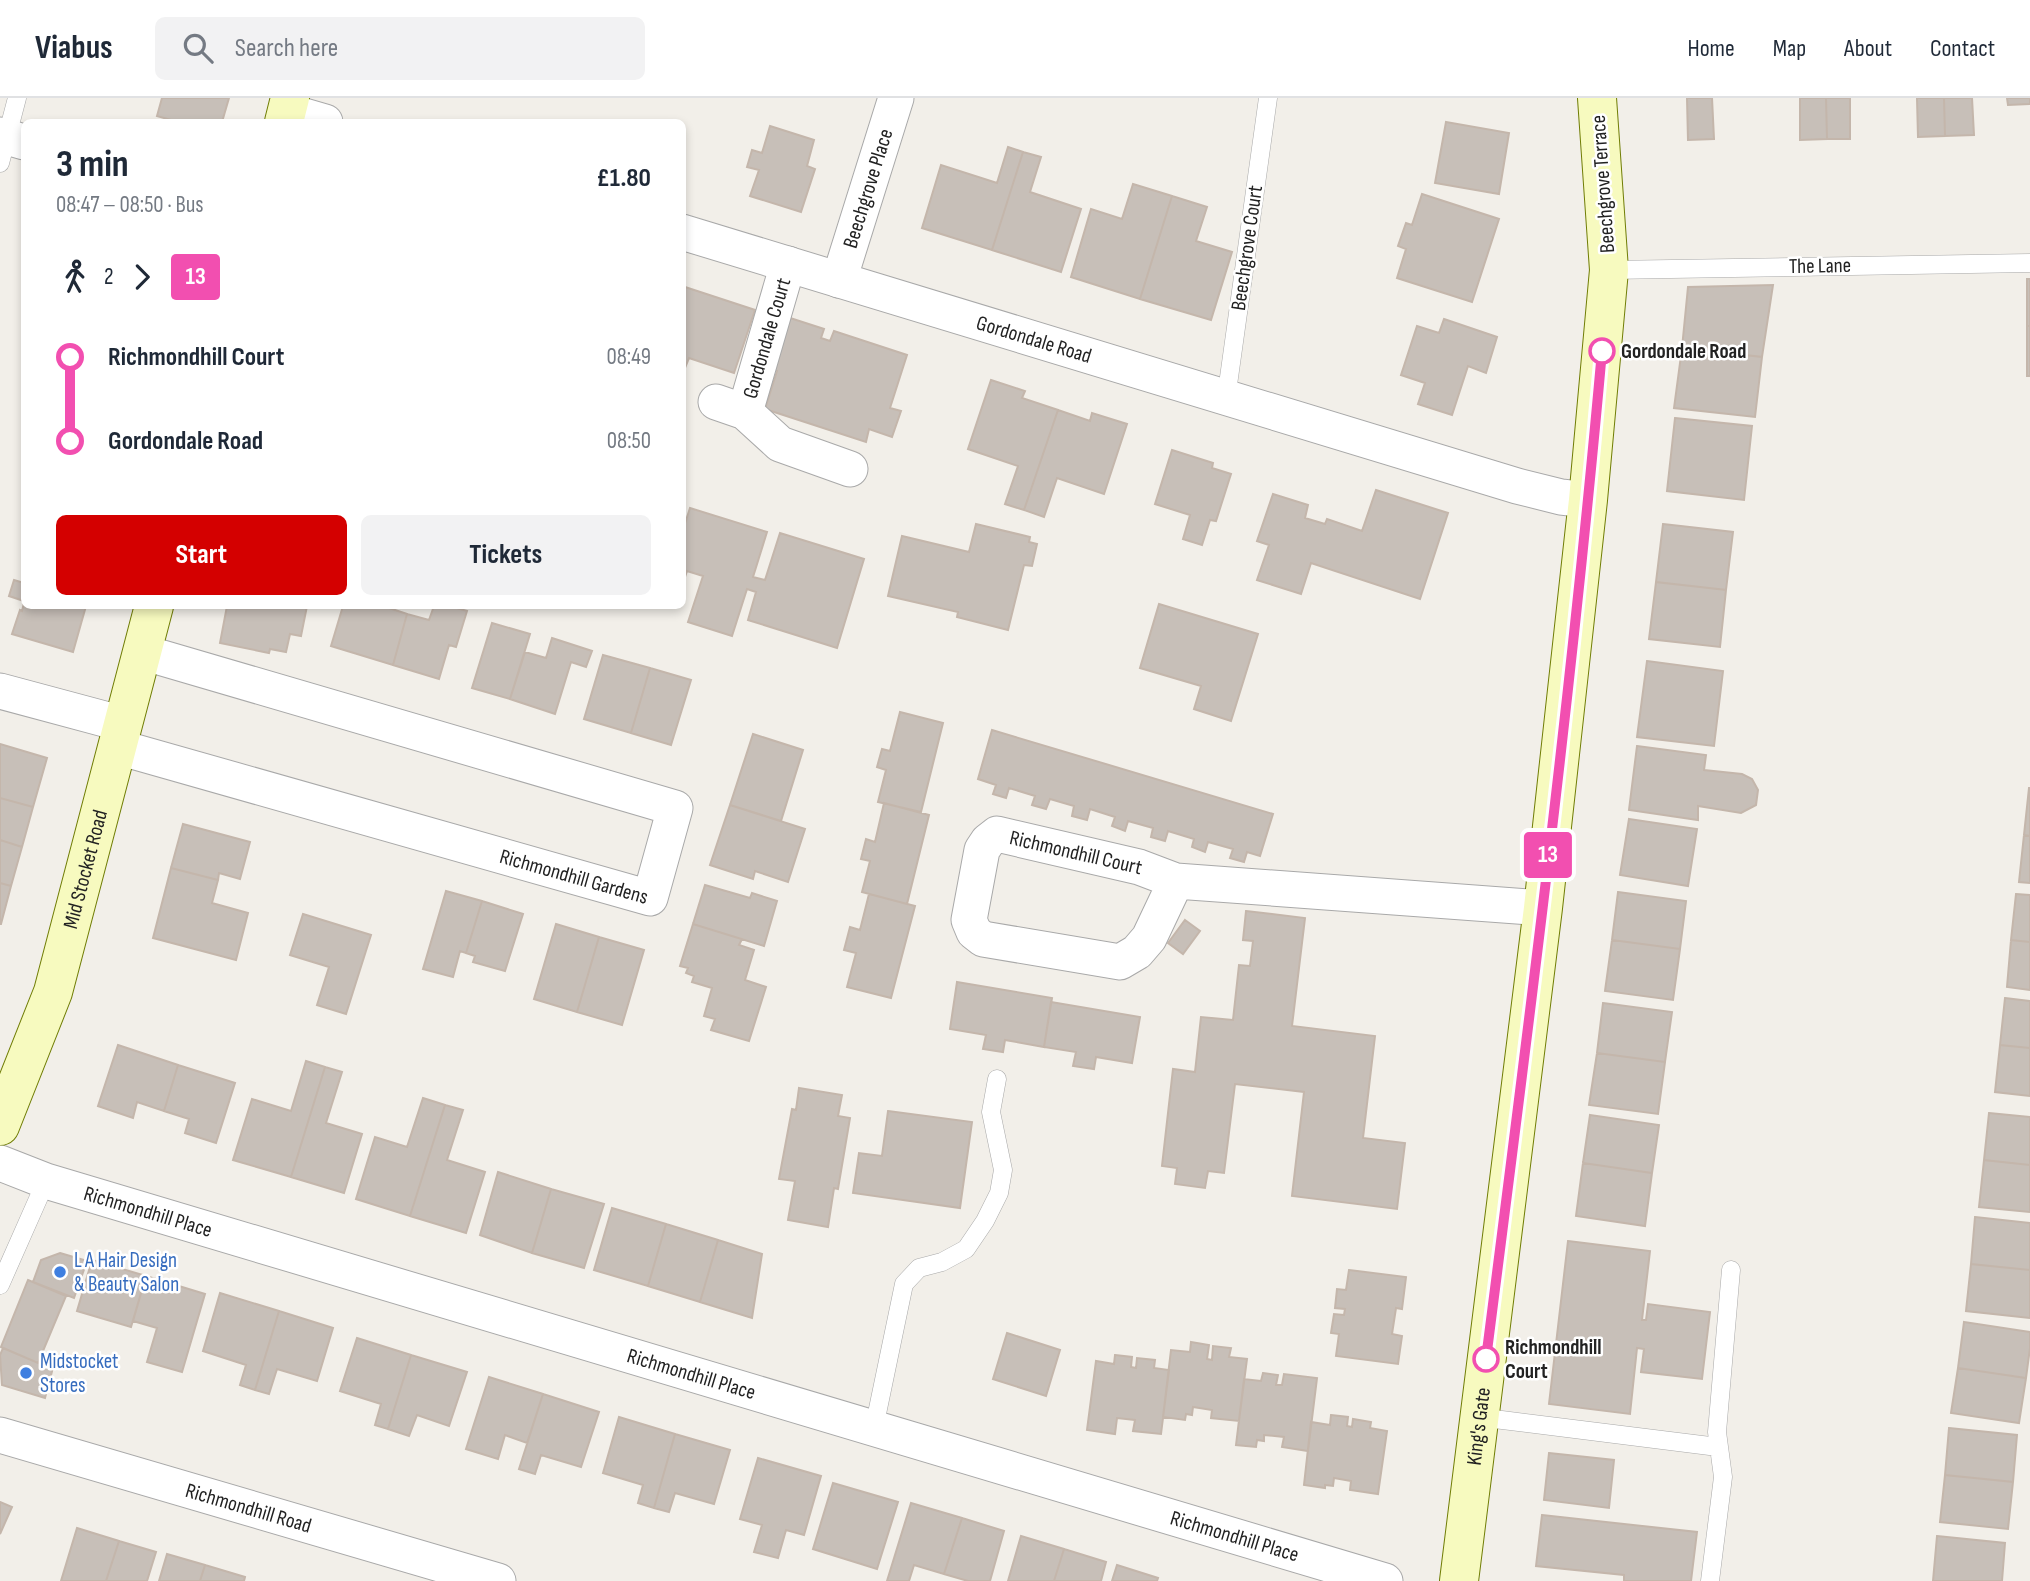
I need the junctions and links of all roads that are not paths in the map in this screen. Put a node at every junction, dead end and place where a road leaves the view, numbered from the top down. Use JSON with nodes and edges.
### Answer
{"nodes":[{"id":1,"x":17,"y":98,"type":"edge"},
{"id":2,"x":895,"y":98,"type":"edge"},
{"id":3,"x":1268,"y":98,"type":"edge"},
{"id":4,"x":1597,"y":98,"type":"edge"},
{"id":5,"x":287,"y":111,"type":"edge"},
{"id":6,"x":315,"y":119,"type":"edge"},
{"id":7,"x":8,"y":145,"type":"edge"},
{"id":8,"x":686,"y":233,"type":"edge"},
{"id":9,"x":2030,"y":263,"type":"edge"},
{"id":10,"x":788,"y":264,"type":"junction"},
{"id":11,"x":1609,"y":270,"type":"junction"},
{"id":12,"x":839,"y":280,"type":"junction"},
{"id":13,"x":1226,"y":399,"type":"junction"},
{"id":14,"x":850,"y":469,"type":"dead end"},
{"id":15,"x":1588,"y":500,"type":"junction"},
{"id":16,"x":153,"y":609,"type":"edge"},
{"id":17,"x":142,"y":652,"type":"junction"},
{"id":18,"x":0,"y":691,"type":"edge"},
{"id":19,"x":121,"y":736,"type":"junction"},
{"id":20,"x":1176,"y":881,"type":"junction"},
{"id":21,"x":1543,"y":908,"type":"junction"},
{"id":22,"x":998,"y":1079,"type":"dead end"},
{"id":23,"x":0,"y":1126,"type":"edge"},
{"id":24,"x":0,"y":1163,"type":"edge"},
{"id":25,"x":46,"y":1181,"type":"junction"},
{"id":26,"x":1731,"y":1270,"type":"dead end"},
{"id":27,"x":0,"y":1285,"type":"edge"},
{"id":28,"x":1478,"y":1417,"type":"junction"},
{"id":29,"x":874,"y":1429,"type":"junction"},
{"id":30,"x":0,"y":1435,"type":"edge"},
{"id":31,"x":1718,"y":1447,"type":"junction"},
{"id":32,"x":498,"y":1581,"type":"edge"},
{"id":33,"x":1385,"y":1581,"type":"edge"},
{"id":34,"x":1459,"y":1581,"type":"edge"},
{"id":35,"x":1710,"y":1581,"type":"edge"}],
"edges":[{"from":1,"to":7,"type":"lane"},
{"from":2,"to":12,"type":"street","name":"Beechgrove Place"},
{"from":3,"to":13,"type":"lane","name":"Beechgrove Court"},
{"from":4,"to":11,"type":"street","name":"Beechgrove Terrace"},
{"from":5,"to":6,"type":"street"},
{"from":8,"to":10,"type":"street","name":"Gordondale Road"},
{"from":9,"to":11,"type":"lane","name":"The Lane"},
{"from":10,"to":12,"type":"street","name":"Gordondale Road"},
{"from":10,"to":14,"type":"street","name":"Gordondale Court"},
{"from":11,"to":15,"type":"street","name":"King's Gate"},
{"from":12,"to":13,"type":"street","name":"Gordondale Road"},
{"from":13,"to":15,"type":"street","name":"Gordondale Road"},
{"from":15,"to":21,"type":"street","name":"King's Gate"},
{"from":16,"to":17,"type":"street","name":"Mid Stocket Road"},
{"from":17,"to":19,"type":"street","name":"Mid Stocket Road"},
{"from":17,"to":19,"type":"street","name":"Richmondhill Gardens"},
{"from":18,"to":19,"type":"street"},
{"from":19,"to":23,"type":"street","name":"Mid Stocket Road"},
{"from":20,"to":20,"type":"street","name":"Richmondhill Court"},
{"from":20,"to":21,"type":"street","name":"Richmondhill Court"},
{"from":21,"to":28,"type":"street","name":"King's Gate"},
{"from":22,"to":29,"type":"lane"},
{"from":24,"to":25,"type":"street","name":"Richmondhill Place"},
{"from":25,"to":27,"type":"lane"},
{"from":25,"to":29,"type":"street","name":"Richmondhill Place"},
{"from":26,"to":31,"type":"lane"},
{"from":28,"to":31,"type":"lane"},
{"from":28,"to":34,"type":"street","name":"King's Gate"},
{"from":29,"to":33,"type":"street","name":"Richmondhill Place"},
{"from":30,"to":32,"type":"street","name":"Richmondhill Road"},
{"from":31,"to":35,"type":"lane"}]}
